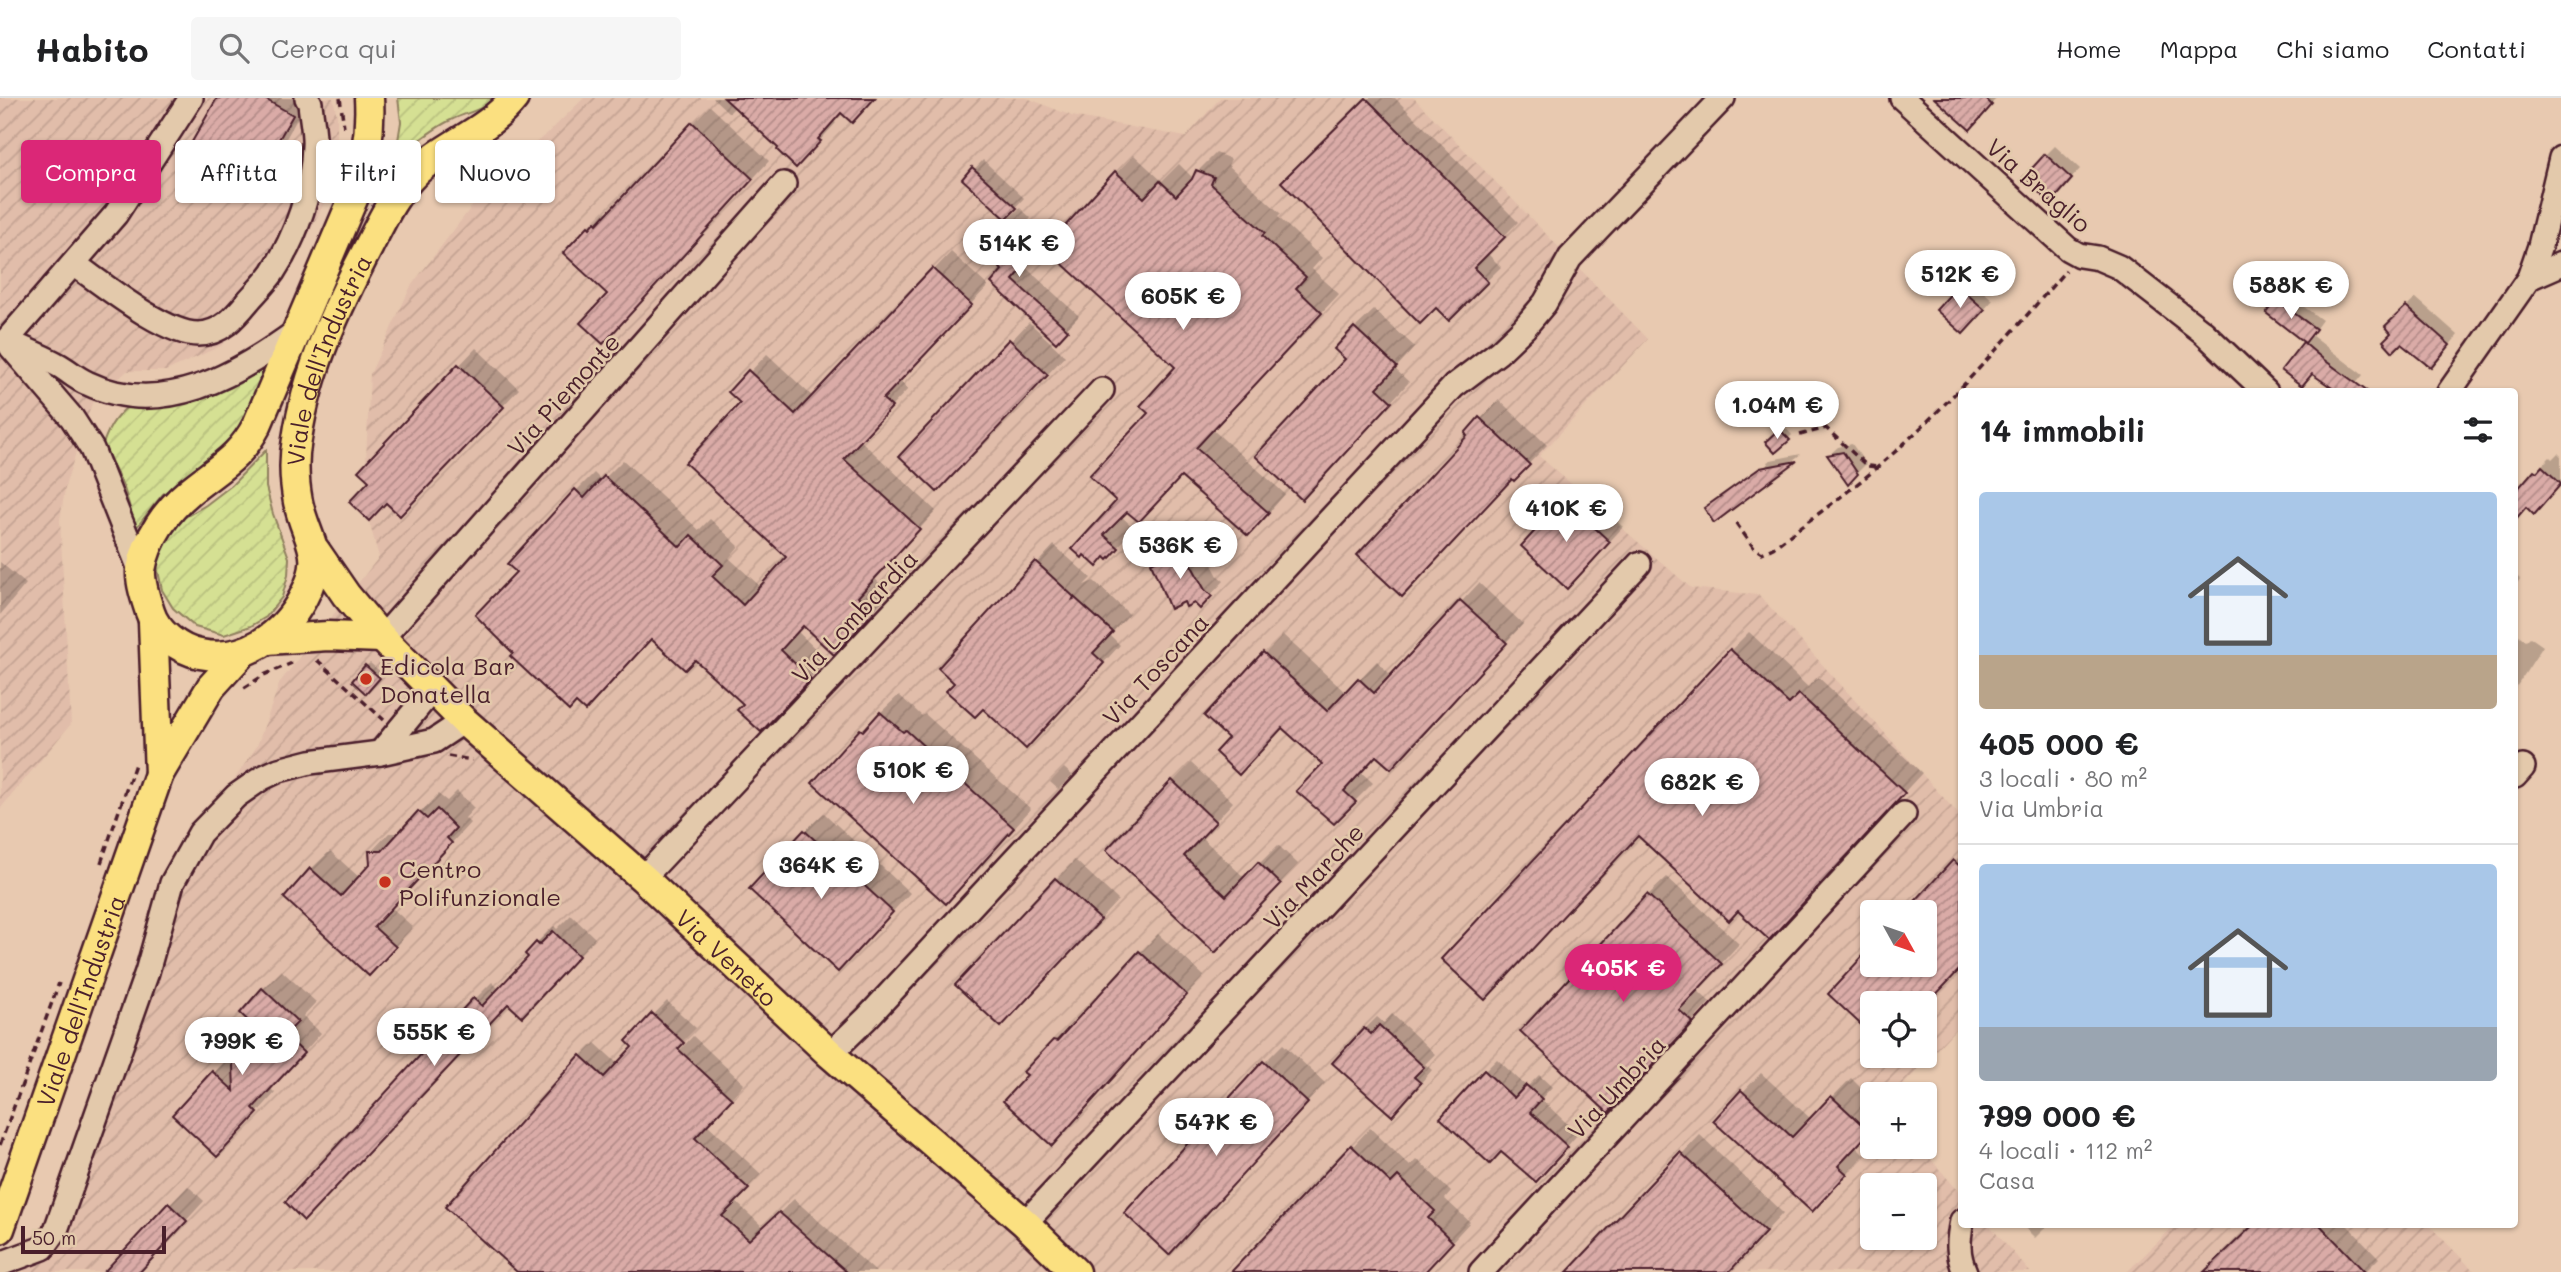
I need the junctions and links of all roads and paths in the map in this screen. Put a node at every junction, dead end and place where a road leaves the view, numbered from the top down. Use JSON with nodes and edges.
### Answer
{"nodes":[{"id":1,"x":191,"y":98,"type":"edge"},
{"id":2,"x":307,"y":98,"type":"edge"},
{"id":3,"x":369,"y":98,"type":"edge"},
{"id":4,"x":514,"y":98,"type":"edge"},
{"id":5,"x":1723,"y":98,"type":"edge"},
{"id":6,"x":1902,"y":98,"type":"edge"},
{"id":7,"x":2561,"y":158,"type":"edge"},
{"id":8,"x":784,"y":184,"type":"dead end"},
{"id":9,"x":2079,"y":255,"type":"junction"},
{"id":10,"x":74,"y":264,"type":"junction"},
{"id":11,"x":2561,"y":264,"type":"edge"},
{"id":12,"x":2529,"y":278,"type":"junction"},
{"id":13,"x":297,"y":331,"type":"junction"},
{"id":14,"x":3,"y":339,"type":"edge"},
{"id":15,"x":1961,"y":388,"type":"edge"},
{"id":16,"x":2262,"y":388,"type":"edge"},
{"id":17,"x":2452,"y":388,"type":"edge"},
{"id":18,"x":1102,"y":390,"type":"dead end"},
{"id":19,"x":1958,"y":391,"type":"edge"},
{"id":20,"x":1800,"y":435,"type":"dead end"},
{"id":21,"x":1878,"y":467,"type":"junction"},
{"id":22,"x":1736,"y":523,"type":"dead end"},
{"id":23,"x":315,"y":550,"type":"junction"},
{"id":24,"x":1639,"y":564,"type":"dead end"},
{"id":25,"x":141,"y":572,"type":"junction"},
{"id":26,"x":153,"y":622,"type":"junction"},
{"id":27,"x":382,"y":638,"type":"junction"},
{"id":28,"x":255,"y":647,"type":"junction"},
{"id":29,"x":315,"y":659,"type":"dead end"},
{"id":30,"x":293,"y":663,"type":"dead end"},
{"id":31,"x":432,"y":690,"type":"junction"},
{"id":32,"x":237,"y":693,"type":"dead end"},
{"id":33,"x":464,"y":721,"type":"junction"},
{"id":34,"x":399,"y":733,"type":"junction"},
{"id":35,"x":380,"y":753,"type":"junction"},
{"id":36,"x":445,"y":756,"type":"dead end"},
{"id":37,"x":477,"y":761,"type":"dead end"},
{"id":38,"x":159,"y":774,"type":"junction"},
{"id":39,"x":1904,"y":814,"type":"dead end"},
{"id":40,"x":643,"y":878,"type":"junction"},
{"id":41,"x":830,"y":1054,"type":"junction"},
{"id":42,"x":1024,"y":1223,"type":"junction"},
{"id":43,"x":1960,"y":1228,"type":"edge"},
{"id":44,"x":0,"y":1229,"type":"edge"},
{"id":45,"x":0,"y":1264,"type":"edge"},
{"id":46,"x":1075,"y":1272,"type":"edge"},
{"id":47,"x":1481,"y":1272,"type":"edge"},
{"id":48,"x":1965,"y":1272,"type":"edge"}],
"edges":[{"from":1,"to":10,"type":"street"},
{"from":2,"to":10,"type":"street"},
{"from":3,"to":13,"type":"main road","name":"Viale dell'Industria"},
{"from":4,"to":23,"type":"main road","name":"Viale dell'Industria"},
{"from":5,"to":41,"type":"street","name":"Via Toscana"},
{"from":6,"to":9,"type":"street","name":"Via Braglio"},
{"from":7,"to":12,"type":"street"},
{"from":8,"to":27,"type":"street","name":"Via Piemonte"},
{"from":9,"to":15,"type":"path","name":"Via Braglio"},
{"from":9,"to":16,"type":"street","name":"Via Braglio"},
{"from":10,"to":14,"type":"street"},
{"from":11,"to":12,"type":"street"},
{"from":12,"to":17,"type":"street"},
{"from":13,"to":14,"type":"street","name":"Viale dell'Industria"},
{"from":13,"to":25,"type":"main road","name":"Viale dell'Industria"},
{"from":14,"to":25,"type":"street","name":"Viale dell'Industria"},
{"from":18,"to":40,"type":"street","name":"Via Lombardia"},
{"from":19,"to":21,"type":"path","name":"Via Braglio"},
{"from":20,"to":21,"type":"path"},
{"from":21,"to":22,"type":"path","name":"Via Braglio"},
{"from":23,"to":27,"type":"main road","name":"Via Veneto"},
{"from":23,"to":28,"type":"main road","name":"Viale dell'Industria"},
{"from":24,"to":42,"type":"street","name":"Via Marche"},
{"from":25,"to":26,"type":"main road","name":"Viale dell'Industria"},
{"from":26,"to":28,"type":"main road"},
{"from":26,"to":38,"type":"main road","name":"Viale dell'Industria"},
{"from":27,"to":28,"type":"main road"},
{"from":27,"to":31,"type":"main road","name":"Via Veneto"},
{"from":28,"to":38,"type":"main road","name":"Viale dell'Industria"},
{"from":29,"to":34,"type":"path"},
{"from":30,"to":32,"type":"path"},
{"from":31,"to":33,"type":"main road","name":"Via Veneto"},
{"from":31,"to":34,"type":"street"},
{"from":33,"to":35,"type":"street"},
{"from":33,"to":40,"type":"main road","name":"Via Veneto"},
{"from":34,"to":35,"type":"street"},
{"from":35,"to":45,"type":"street"},
{"from":36,"to":37,"type":"path"},
{"from":38,"to":44,"type":"main road","name":"Viale dell'Industria"},
{"from":39,"to":47,"type":"street","name":"Via Umbria"},
{"from":40,"to":41,"type":"main road","name":"Via Veneto"},
{"from":41,"to":42,"type":"main road","name":"Via Veneto"},
{"from":42,"to":46,"type":"main road","name":"Via Veneto"},
{"from":43,"to":48,"type":"street"}]}
